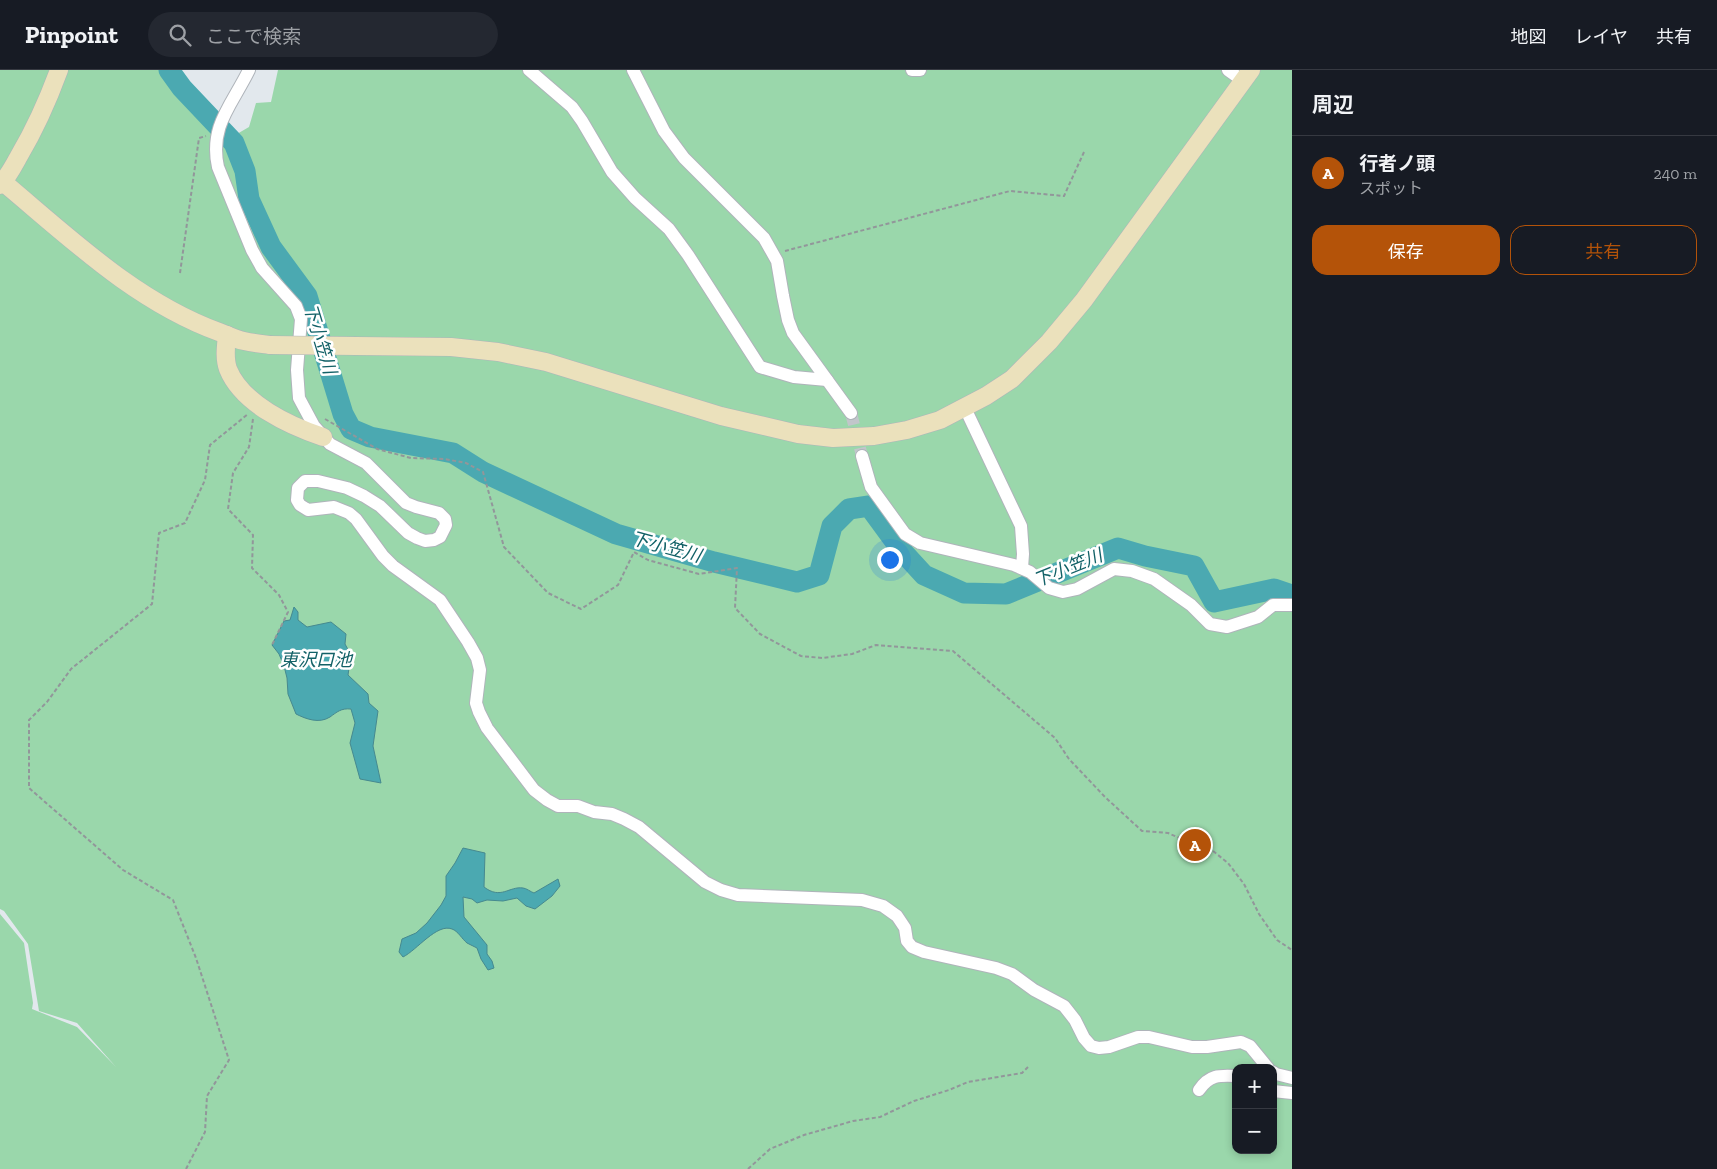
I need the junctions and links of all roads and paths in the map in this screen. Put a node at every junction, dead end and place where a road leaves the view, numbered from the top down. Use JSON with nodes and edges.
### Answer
{"nodes":[{"id":1,"x":59,"y":70,"type":"edge"},
{"id":2,"x":249,"y":70,"type":"edge"},
{"id":3,"x":529,"y":70,"type":"edge"},
{"id":4,"x":633,"y":70,"type":"edge"},
{"id":5,"x":912,"y":70,"type":"edge"},
{"id":6,"x":920,"y":70,"type":"edge"},
{"id":7,"x":1241,"y":73,"type":"edge"},
{"id":8,"x":216,"y":138,"type":"junction"},
{"id":9,"x":1084,"y":152,"type":"dead end"},
{"id":10,"x":2,"y":184,"type":"edge"},
{"id":11,"x":773,"y":254,"type":"junction"},
{"id":12,"x":180,"y":273,"type":"dead end"},
{"id":13,"x":227,"y":335,"type":"junction"},
{"id":14,"x":827,"y":380,"type":"junction"},
{"id":15,"x":964,"y":408,"type":"junction"},
{"id":16,"x":248,"y":413,"type":"dead end"},
{"id":17,"x":851,"y":413,"type":"tunnel mouth"},
{"id":18,"x":254,"y":415,"type":"dead end"},
{"id":19,"x":323,"y":418,"type":"dead end"},
{"id":20,"x":323,"y":437,"type":"junction"},
{"id":21,"x":862,"y":456,"type":"tunnel mouth"},
{"id":22,"x":1022,"y":568,"type":"junction"},
{"id":23,"x":1292,"y":605,"type":"edge"},
{"id":24,"x":272,"y":645,"type":"dead end"},
{"id":25,"x":1184,"y":840,"type":"dead end"},
{"id":26,"x":1208,"y":847,"type":"dead end"},
{"id":27,"x":1292,"y":950,"type":"edge"},
{"id":28,"x":1265,"y":1064,"type":"edge"},
{"id":29,"x":1028,"y":1067,"type":"dead end"},
{"id":30,"x":1277,"y":1074,"type":"edge"},
{"id":31,"x":1232,"y":1076,"type":"edge"},
{"id":32,"x":1292,"y":1078,"type":"edge"},
{"id":33,"x":1199,"y":1090,"type":"dead end"},
{"id":34,"x":1277,"y":1091,"type":"edge"},
{"id":35,"x":1292,"y":1093,"type":"edge"},
{"id":36,"x":186,"y":1169,"type":"edge"},
{"id":37,"x":748,"y":1169,"type":"edge"}],
"edges":[{"from":1,"to":10,"type":"street"},
{"from":2,"to":8,"type":"street"},
{"from":3,"to":14,"type":"street"},
{"from":4,"to":11,"type":"street"},
{"from":5,"to":6,"type":"street"},
{"from":7,"to":15,"type":"street"},
{"from":8,"to":12,"type":"path"},
{"from":8,"to":20,"type":"street"},
{"from":9,"to":11,"type":"path"},
{"from":10,"to":13,"type":"street"},
{"from":11,"to":14,"type":"street"},
{"from":13,"to":15,"type":"street","bridge":true},
{"from":13,"to":20,"type":"street"},
{"from":14,"to":17,"type":"street"},
{"from":15,"to":22,"type":"street"},
{"from":16,"to":36,"type":"path"},
{"from":18,"to":24,"type":"path"},
{"from":19,"to":25,"type":"path"},
{"from":20,"to":28,"type":"street"},
{"from":21,"to":22,"type":"street"},
{"from":22,"to":23,"type":"street"},
{"from":26,"to":27,"type":"path"},
{"from":29,"to":37,"type":"path"},
{"from":30,"to":32,"type":"street"},
{"from":31,"to":33,"type":"street"},
{"from":34,"to":35,"type":"street"}]}
